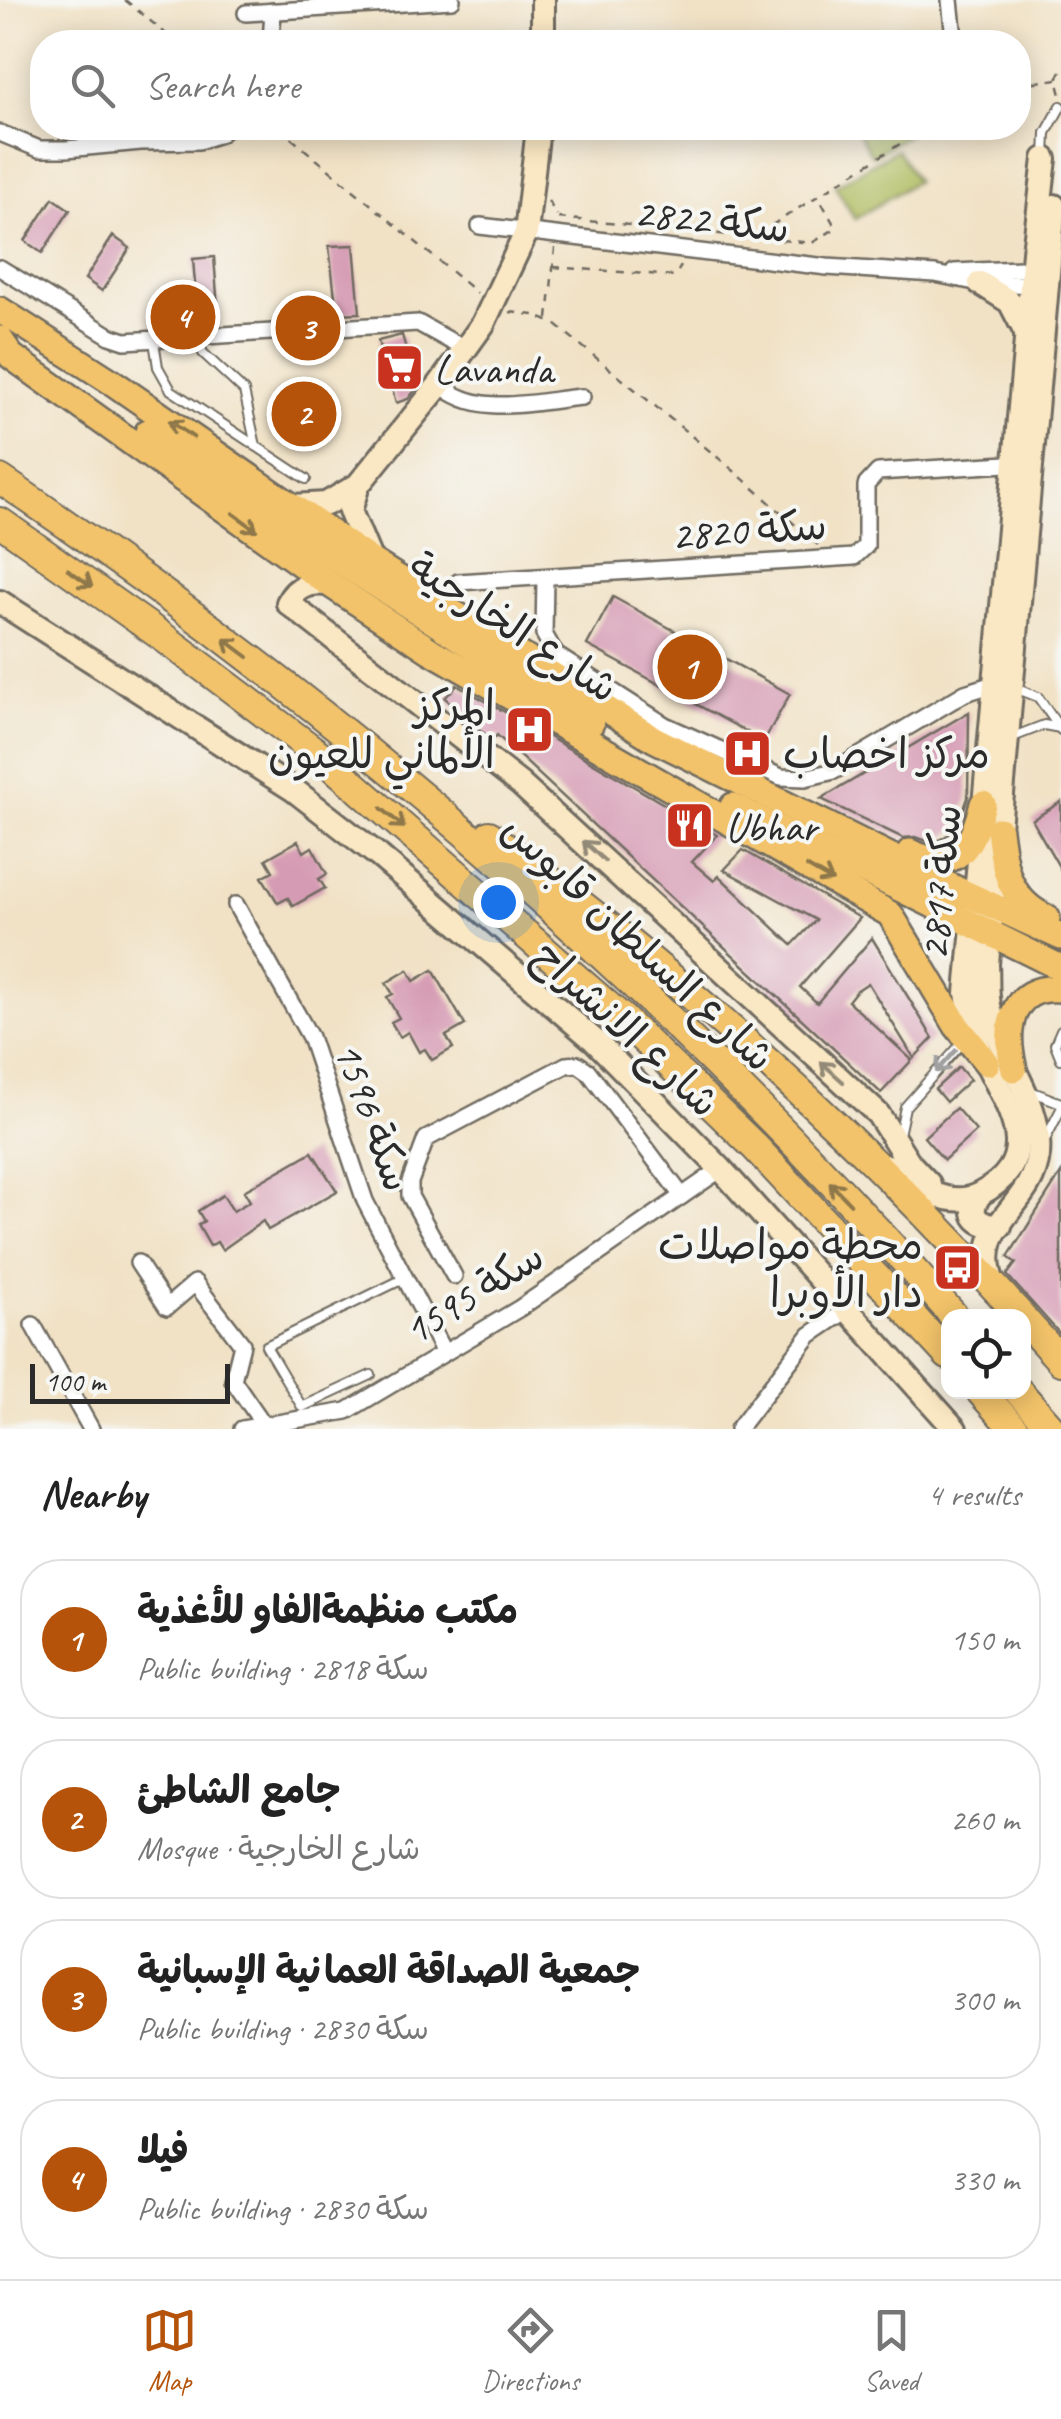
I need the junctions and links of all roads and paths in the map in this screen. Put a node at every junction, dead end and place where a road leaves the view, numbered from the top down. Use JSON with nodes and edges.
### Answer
{"nodes":[{"id":1,"x":125,"y":0,"type":"edge"},
{"id":2,"x":452,"y":0,"type":"edge"},
{"id":3,"x":543,"y":0,"type":"edge"},
{"id":4,"x":950,"y":0,"type":"edge"},
{"id":5,"x":272,"y":11,"type":"junction"},
{"id":6,"x":246,"y":13,"type":"dead end"},
{"id":7,"x":161,"y":30,"type":"edge"},
{"id":8,"x":272,"y":30,"type":"edge"},
{"id":9,"x":543,"y":30,"type":"edge"},
{"id":10,"x":953,"y":30,"type":"edge"},
{"id":11,"x":1061,"y":71,"type":"edge"},
{"id":12,"x":1057,"y":80,"type":"junction"},
{"id":13,"x":1031,"y":83,"type":"edge"},
{"id":14,"x":1061,"y":95,"type":"edge"},
{"id":15,"x":1061,"y":106,"type":"edge"},
{"id":16,"x":0,"y":133,"type":"edge"},
{"id":17,"x":202,"y":140,"type":"edge"},
{"id":18,"x":293,"y":140,"type":"edge"},
{"id":19,"x":537,"y":140,"type":"edge"},
{"id":20,"x":906,"y":140,"type":"edge"},
{"id":21,"x":1051,"y":164,"type":"junction"},
{"id":22,"x":818,"y":196,"type":"junction"},
{"id":23,"x":1057,"y":210,"type":"edge"},
{"id":24,"x":480,"y":226,"type":"dead end"},
{"id":25,"x":683,"y":230,"type":"junction"},
{"id":26,"x":526,"y":232,"type":"junction"},
{"id":27,"x":556,"y":236,"type":"junction"},
{"id":28,"x":754,"y":236,"type":"junction"},
{"id":29,"x":682,"y":250,"type":"junction"},
{"id":30,"x":553,"y":267,"type":"junction"},
{"id":31,"x":0,"y":268,"type":"edge"},
{"id":32,"x":936,"y":274,"type":"junction"},
{"id":33,"x":1047,"y":277,"type":"edge"},
{"id":34,"x":980,"y":283,"type":"junction"},
{"id":35,"x":492,"y":305,"type":"junction"},
{"id":36,"x":0,"y":310,"type":"edge"},
{"id":37,"x":548,"y":321,"type":"junction"},
{"id":38,"x":1044,"y":327,"type":"edge"},
{"id":39,"x":197,"y":338,"type":"junction"},
{"id":40,"x":0,"y":339,"type":"edge"},
{"id":41,"x":154,"y":341,"type":"junction"},
{"id":42,"x":465,"y":349,"type":"junction"},
{"id":43,"x":440,"y":384,"type":"junction"},
{"id":44,"x":582,"y":396,"type":"dead end"},
{"id":45,"x":256,"y":446,"type":"junction"},
{"id":46,"x":1023,"y":463,"type":"junction"},
{"id":47,"x":0,"y":479,"type":"edge"},
{"id":48,"x":306,"y":479,"type":"dead end"},
{"id":49,"x":358,"y":485,"type":"junction"},
{"id":50,"x":293,"y":506,"type":"junction"},
{"id":51,"x":0,"y":522,"type":"edge"},
{"id":52,"x":840,"y":558,"type":"junction"},
{"id":53,"x":371,"y":560,"type":"junction"},
{"id":54,"x":544,"y":578,"type":"junction"},
{"id":55,"x":458,"y":582,"type":"dead end"},
{"id":56,"x":331,"y":585,"type":"junction"},
{"id":57,"x":0,"y":602,"type":"edge"},
{"id":58,"x":388,"y":622,"type":"junction"},
{"id":59,"x":508,"y":671,"type":"junction"},
{"id":60,"x":1003,"y":686,"type":"junction"},
{"id":61,"x":339,"y":726,"type":"junction"},
{"id":62,"x":1060,"y":729,"type":"edge"},
{"id":63,"x":1007,"y":742,"type":"junction"},
{"id":64,"x":780,"y":801,"type":"junction"},
{"id":65,"x":983,"y":804,"type":"junction"},
{"id":66,"x":999,"y":830,"type":"junction"},
{"id":67,"x":983,"y":901,"type":"junction"},
{"id":68,"x":236,"y":904,"type":"dead end"},
{"id":69,"x":1061,"y":924,"type":"edge"},
{"id":70,"x":981,"y":929,"type":"junction"},
{"id":71,"x":1061,"y":937,"type":"edge"},
{"id":72,"x":1061,"y":968,"type":"edge"},
{"id":73,"x":1061,"y":988,"type":"edge"},
{"id":74,"x":1061,"y":1030,"type":"edge"},
{"id":75,"x":966,"y":1038,"type":"junction"},
{"id":76,"x":1061,"y":1059,"type":"edge"},
{"id":77,"x":987,"y":1063,"type":"junction"},
{"id":78,"x":1014,"y":1069,"type":"junction"},
{"id":79,"x":1061,"y":1106,"type":"edge"},
{"id":80,"x":905,"y":1108,"type":"junction"},
{"id":81,"x":878,"y":1114,"type":"junction"},
{"id":82,"x":847,"y":1134,"type":"junction"},
{"id":83,"x":897,"y":1142,"type":"junction"},
{"id":84,"x":1038,"y":1158,"type":"junction"},
{"id":85,"x":721,"y":1168,"type":"junction"},
{"id":86,"x":682,"y":1196,"type":"junction"},
{"id":87,"x":979,"y":1196,"type":"junction"},
{"id":88,"x":942,"y":1197,"type":"junction"},
{"id":89,"x":1000,"y":1226,"type":"junction"},
{"id":90,"x":138,"y":1263,"type":"dead end"},
{"id":91,"x":454,"y":1276,"type":"dead end"},
{"id":92,"x":404,"y":1279,"type":"junction"},
{"id":93,"x":994,"y":1287,"type":"junction"},
{"id":94,"x":948,"y":1309,"type":"edge"},
{"id":95,"x":1014,"y":1309,"type":"edge"},
{"id":96,"x":847,"y":1310,"type":"junction"},
{"id":97,"x":32,"y":1325,"type":"dead end"},
{"id":98,"x":1031,"y":1328,"type":"edge"},
{"id":99,"x":941,"y":1347,"type":"edge"},
{"id":100,"x":444,"y":1352,"type":"junction"},
{"id":101,"x":1061,"y":1361,"type":"edge"},
{"id":102,"x":370,"y":1375,"type":"dead end"},
{"id":103,"x":987,"y":1399,"type":"edge"},
{"id":104,"x":1025,"y":1399,"type":"edge"},
{"id":105,"x":264,"y":1425,"type":"junction"},
{"id":106,"x":91,"y":1429,"type":"edge"},
{"id":107,"x":242,"y":1429,"type":"edge"},
{"id":108,"x":738,"y":1429,"type":"edge"},
{"id":109,"x":955,"y":1429,"type":"edge"},
{"id":110,"x":1014,"y":1429,"type":"edge"},
{"id":111,"x":1052,"y":1429,"type":"edge"}],
"edges":[{"from":1,"to":7,"type":"path"},
{"from":2,"to":5,"type":"street"},
{"from":3,"to":9,"type":"street"},
{"from":4,"to":10,"type":"street"},
{"from":5,"to":6,"type":"street"},
{"from":5,"to":8,"type":"street"},
{"from":11,"to":12,"type":"path"},
{"from":12,"to":13,"type":"path"},
{"from":12,"to":14,"type":"path"},
{"from":15,"to":21,"type":"lane"},
{"from":16,"to":17,"type":"street"},
{"from":18,"to":35,"type":"path"},
{"from":19,"to":26,"type":"street"},
{"from":20,"to":22,"type":"path"},
{"from":21,"to":23,"type":"street","name":"سكة 2817"},
{"from":21,"to":33,"type":"street","name":"سكة 2817"},
{"from":22,"to":28,"type":"path"},
{"from":22,"to":28,"type":"path"},
{"from":23,"to":33,"type":"street","name":"سكة 2817"},
{"from":24,"to":26,"type":"street","name":"سكة 2822"},
{"from":25,"to":27,"type":"path"},
{"from":25,"to":28,"type":"path"},
{"from":25,"to":29,"type":"path"},
{"from":26,"to":27,"type":"street","name":"سكة 2822"},
{"from":26,"to":35,"type":"street"},
{"from":27,"to":29,"type":"street","name":"سكة 2822"},
{"from":27,"to":30,"type":"path"},
{"from":29,"to":30,"type":"path"},
{"from":29,"to":32,"type":"street","name":"سكة 2822"},
{"from":30,"to":37,"type":"path"},
{"from":31,"to":41,"type":"street"},
{"from":32,"to":33,"type":"street","name":"سكة 2822"},
{"from":32,"to":34,"type":"street","name":"سكة 2822"},
{"from":33,"to":34,"type":"street","name":"سكة 2822"},
{"from":33,"to":38,"type":"street","name":"سكة 2817"},
{"from":34,"to":38,"type":"street"},
{"from":35,"to":37,"type":"path"},
{"from":35,"to":42,"type":"street"},
{"from":50,"to":36,"type":"main road","name":"شارع الخارجية","one_way":true},
{"from":37,"to":52,"type":"path"},
{"from":38,"to":46,"type":"street","name":"سكة 2817"},
{"from":39,"to":41,"type":"street"},
{"from":39,"to":42,"type":"street"},
{"from":39,"to":45,"type":"lane"},
{"from":40,"to":56,"type":"main road","one_way":true},
{"from":40,"to":59,"type":"main road","name":"شارع الخارجية"},
{"from":41,"to":45,"type":"lane"},
{"from":42,"to":43,"type":"street"},
{"from":43,"to":44,"type":"street"},
{"from":43,"to":49,"type":"street"},
{"from":45,"to":48,"type":"lane"},
{"from":46,"to":52,"type":"street","name":"سكة 2820"},
{"from":46,"to":60,"type":"street","name":"سكة 2817"},
{"from":61,"to":47,"type":"highway","name":"شارع السلطان قابوس","one_way":true},
{"from":49,"to":50,"type":"street"},
{"from":49,"to":53,"type":"street"},
{"from":50,"to":53,"type":"main road","name":"شارع الخارجية"},
{"from":51,"to":99,"type":"highway","name":"شارع السلطان قابوس","one_way":true},
{"from":52,"to":54,"type":"street","name":"سكة 2820"},
{"from":53,"to":64,"type":"main road","name":"شارع الخارجية"},
{"from":54,"to":55,"type":"street","name":"سكة 2820"},
{"from":54,"to":60,"type":"street"},
{"from":56,"to":58,"type":"main road"},
{"from":81,"to":56,"type":"street","one_way":true},
{"from":57,"to":85,"type":"street","name":"شارع الانشراح"},
{"from":58,"to":59,"type":"main road"},
{"from":58,"to":75,"type":"main road","one_way":true},
{"from":59,"to":70,"type":"main road","name":"شارع الخارجية"},
{"from":60,"to":62,"type":"lane"},
{"from":60,"to":63,"type":"street","name":"سكة 2817"},
{"from":60,"to":65,"type":"street","name":"سكة 2817"},
{"from":61,"to":82,"type":"highway"},
{"from":94,"to":61,"type":"highway","name":"شارع السلطان قابوس","one_way":true},
{"from":62,"to":63,"type":"lane"},
{"from":63,"to":66,"type":"street","name":"سكة 2817"},
{"from":64,"to":65,"type":"main road"},
{"from":64,"to":67,"type":"main road","name":"شارع الخارجية"},
{"from":65,"to":67,"type":"street","name":"سكة 2817"},
{"from":66,"to":67,"type":"street","name":"سكة 2817"},
{"from":66,"to":69,"type":"main road"},
{"from":67,"to":70,"type":"street","name":"سكة 2817"},
{"from":67,"to":71,"type":"main road","name":"شارع الخارجية"},
{"from":68,"to":92,"type":"street","name":"سكة 1596"},
{"from":70,"to":72,"type":"main road","name":"شارع الخارجية"},
{"from":70,"to":77,"type":"street","name":"سكة 2817"},
{"from":70,"to":78,"type":"street","name":"سكة 2817"},
{"from":73,"to":78,"type":"main road"},
{"from":74,"to":76,"type":"lane"},
{"from":75,"to":77,"type":"main road"},
{"from":75,"to":80,"type":"lane","one_way":true},
{"from":77,"to":87,"type":"street","name":"سكة 2817"},
{"from":78,"to":79,"type":"lane"},
{"from":78,"to":84,"type":"street","name":"سكة 2817"},
{"from":79,"to":84,"type":"lane"},
{"from":80,"to":81,"type":"lane"},
{"from":80,"to":83,"type":"lane"},
{"from":81,"to":83,"type":"street"},
{"from":82,"to":88,"type":"street"},
{"from":82,"to":93,"type":"highway"},
{"from":83,"to":88,"type":"street"},
{"from":84,"to":89,"type":"street"},
{"from":85,"to":86,"type":"street","name":"سكة 1595"},
{"from":85,"to":96,"type":"street","name":"شارع الانشراح"},
{"from":86,"to":91,"type":"street"},
{"from":86,"to":100,"type":"street","name":"سكة 1595"},
{"from":87,"to":88,"type":"street"},
{"from":87,"to":89,"type":"street"},
{"from":89,"to":93,"type":"street"},
{"from":90,"to":105,"type":"street"},
{"from":92,"to":100,"type":"street","name":"سكة 1596"},
{"from":92,"to":102,"type":"lane"},
{"from":93,"to":95,"type":"highway"},
{"from":96,"to":108,"type":"street"},
{"from":96,"to":109,"type":"street","name":"شارع الانشراح"},
{"from":97,"to":106,"type":"street"},
{"from":98,"to":101,"type":"highway"},
{"from":100,"to":105,"type":"street","name":"سكة 1595"},
{"from":103,"to":110,"type":"highway"},
{"from":104,"to":111,"type":"highway"},
{"from":105,"to":107,"type":"street","name":"سكة 1595"}]}
